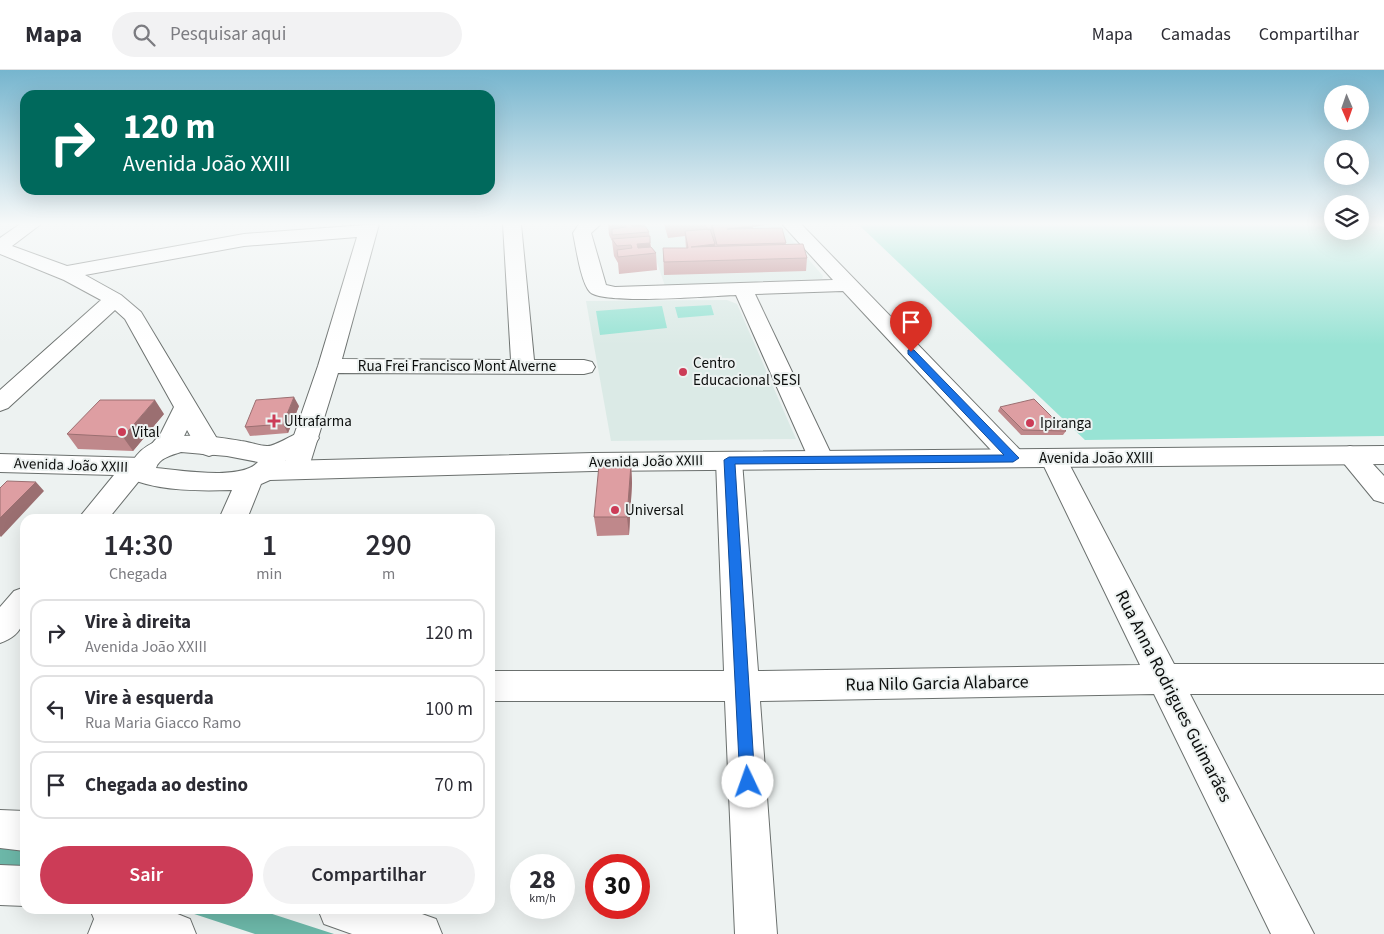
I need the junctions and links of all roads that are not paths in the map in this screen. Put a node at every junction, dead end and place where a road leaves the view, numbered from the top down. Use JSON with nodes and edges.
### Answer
{"nodes":[{"id":1,"x":42,"y":264,"type":"edge"},
{"id":2,"x":102,"y":264,"type":"edge"},
{"id":3,"x":359,"y":264,"type":"edge"},
{"id":4,"x":515,"y":264,"type":"edge"},
{"id":5,"x":590,"y":264,"type":"edge"},
{"id":6,"x":828,"y":264,"type":"edge"},
{"id":7,"x":63,"y":273,"type":"junction"},
{"id":8,"x":847,"y":285,"type":"junction"},
{"id":9,"x":743,"y":289,"type":"junction"},
{"id":10,"x":114,"y":299,"type":"junction"},
{"id":11,"x":330,"y":366,"type":"junction"},
{"id":12,"x":523,"y":367,"type":"junction"},
{"id":13,"x":584,"y":367,"type":"dead end"},
{"id":14,"x":0,"y":403,"type":"edge"},
{"id":15,"x":186,"y":408,"type":"junction"},
{"id":16,"x":306,"y":438,"type":"junction"},
{"id":17,"x":209,"y":446,"type":"junction"},
{"id":18,"x":1350,"y":455,"type":"junction"},
{"id":19,"x":1384,"y":455,"type":"edge"},
{"id":20,"x":1013,"y":458,"type":"junction"},
{"id":21,"x":1053,"y":458,"type":"junction"},
{"id":22,"x":729,"y":460,"type":"junction"},
{"id":23,"x":820,"y":460,"type":"junction"},
{"id":24,"x":145,"y":462,"type":"junction"},
{"id":25,"x":0,"y":463,"type":"edge"},
{"id":26,"x":263,"y":469,"type":"junction"},
{"id":27,"x":295,"y":470,"type":"junction"},
{"id":28,"x":217,"y":481,"type":"junction"},
{"id":29,"x":1384,"y":493,"type":"edge"},
{"id":30,"x":97,"y":514,"type":"edge"},
{"id":31,"x":223,"y":514,"type":"edge"},
{"id":32,"x":236,"y":514,"type":"edge"},
{"id":33,"x":20,"y":606,"type":"edge"},
{"id":34,"x":0,"y":630,"type":"edge"},
{"id":35,"x":1166,"y":679,"type":"junction"},
{"id":36,"x":1384,"y":679,"type":"edge"},
{"id":37,"x":495,"y":686,"type":"edge"},
{"id":38,"x":742,"y":686,"type":"junction"},
{"id":39,"x":0,"y":829,"type":"edge"},
{"id":40,"x":20,"y":831,"type":"edge"},
{"id":41,"x":0,"y":885,"type":"edge"},
{"id":42,"x":20,"y":886,"type":"edge"},
{"id":43,"x":355,"y":914,"type":"edge"},
{"id":44,"x":114,"y":916,"type":"edge"},
{"id":45,"x":176,"y":934,"type":"edge"},
{"id":46,"x":421,"y":934,"type":"edge"},
{"id":47,"x":756,"y":934,"type":"edge"},
{"id":48,"x":1293,"y":934,"type":"edge"}],
"edges":[{"from":1,"to":7,"type":"street"},
{"from":2,"to":7,"type":"street"},
{"from":3,"to":11,"type":"street"},
{"from":4,"to":12,"type":"street"},
{"from":5,"to":9,"type":"street"},
{"from":6,"to":8,"type":"street"},
{"from":7,"to":10,"type":"street"},
{"from":8,"to":9,"type":"street"},
{"from":8,"to":20,"type":"street"},
{"from":9,"to":23,"type":"street"},
{"from":10,"to":14,"type":"street"},
{"from":10,"to":15,"type":"street"},
{"from":11,"to":12,"type":"street","name":"Rua Frei Francisco Mont Alverne"},
{"from":11,"to":16,"type":"street"},
{"from":12,"to":13,"type":"street","name":"Rua Frei Francisco Mont Alverne"},
{"from":15,"to":17,"type":"street"},
{"from":15,"to":24,"type":"street"},
{"from":16,"to":26,"type":"street"},
{"from":16,"to":27,"type":"street"},
{"from":17,"to":24,"type":"street","name":"Avenida João XXIII"},
{"from":17,"to":26,"type":"street","name":"Avenida João XXIII"},
{"from":18,"to":19,"type":"street","name":"Avenida João XXIII"},
{"from":18,"to":21,"type":"street","name":"Avenida João XXIII"},
{"from":18,"to":29,"type":"street"},
{"from":20,"to":21,"type":"street","name":"Avenida João XXIII"},
{"from":20,"to":23,"type":"street","name":"Avenida João XXIII"},
{"from":21,"to":35,"type":"street","name":"Rua Anna Rodrigues Guimarães"},
{"from":22,"to":23,"type":"street","name":"Avenida João XXIII"},
{"from":22,"to":27,"type":"street","name":"Avenida João XXIII"},
{"from":22,"to":38,"type":"street"},
{"from":24,"to":25,"type":"street","name":"Avenida João XXIII"},
{"from":24,"to":28,"type":"street","name":"Avenida João XXIII"},
{"from":24,"to":30,"type":"street"},
{"from":26,"to":27,"type":"street","name":"Avenida João XXIII"},
{"from":26,"to":28,"type":"street","name":"Avenida João XXIII"},
{"from":26,"to":32,"type":"street"},
{"from":28,"to":31,"type":"street"},
{"from":33,"to":34,"type":"street"},
{"from":35,"to":36,"type":"street","name":"Rua Nilo Garcia Alabarce"},
{"from":35,"to":38,"type":"street","name":"Rua Nilo Garcia Alabarce"},
{"from":35,"to":48,"type":"street","name":"Rua Anna Rodrigues Guimarães"},
{"from":37,"to":38,"type":"street","name":"Rua Nilo Garcia Alabarce"},
{"from":38,"to":47,"type":"street"},
{"from":39,"to":40,"type":"street"},
{"from":41,"to":42,"type":"street"},
{"from":43,"to":46,"type":"street"},
{"from":44,"to":45,"type":"street"}]}
